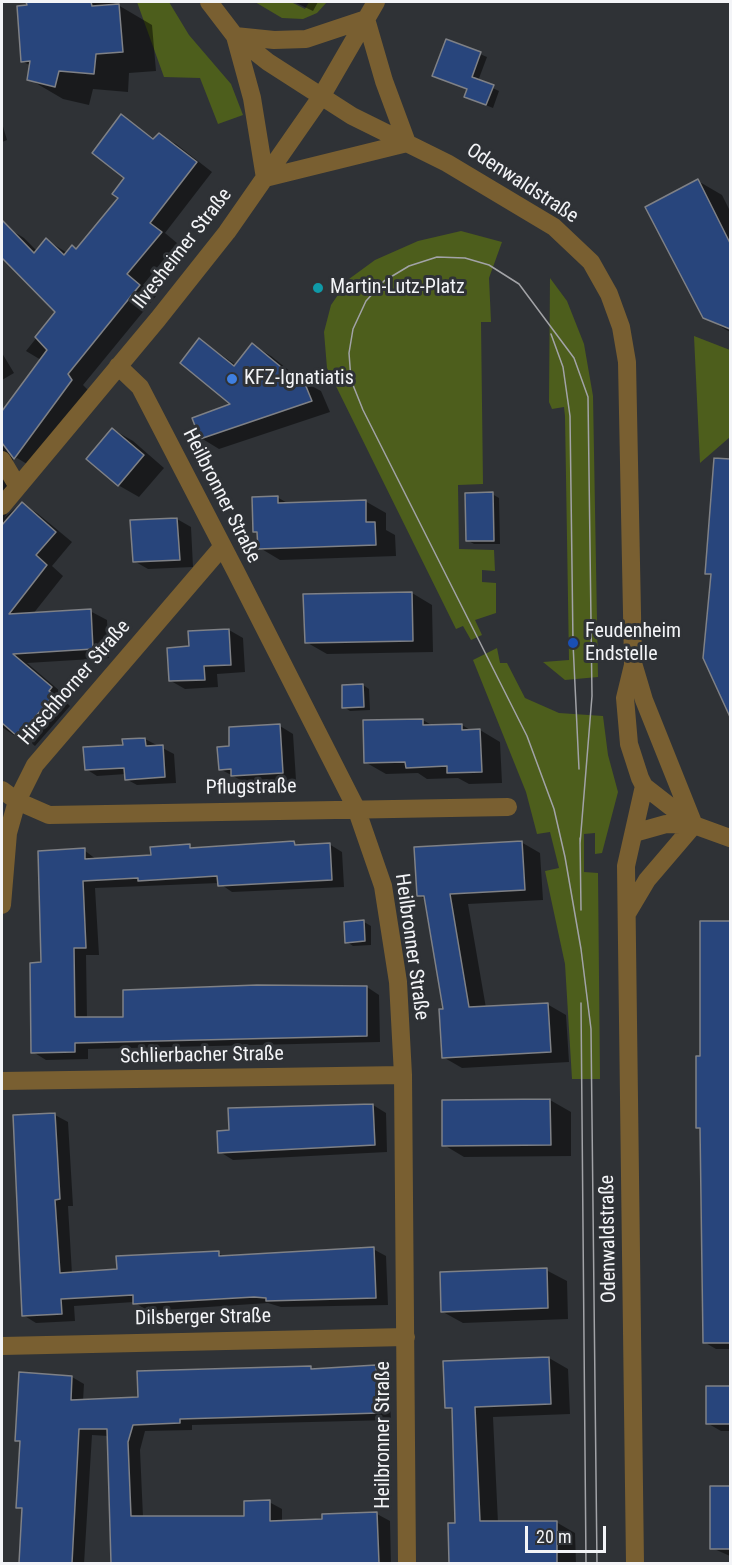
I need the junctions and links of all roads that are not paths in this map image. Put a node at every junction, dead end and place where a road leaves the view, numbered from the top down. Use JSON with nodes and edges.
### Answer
{"nodes":[{"id":1,"x":208,"y":2,"type":"edge"},
{"id":2,"x":376,"y":2,"type":"edge"},
{"id":3,"x":366,"y":19,"type":"junction"},
{"id":4,"x":235,"y":36,"type":"junction"},
{"id":5,"x":321,"y":98,"type":"junction"},
{"id":6,"x":407,"y":142,"type":"junction"},
{"id":7,"x":265,"y":178,"type":"junction"},
{"id":8,"x":118,"y":366,"type":"junction"},
{"id":9,"x":2,"y":460,"type":"edge"},
{"id":10,"x":18,"y":487,"type":"junction"},
{"id":11,"x":2,"y":506,"type":"edge"},
{"id":12,"x":222,"y":547,"type":"junction"},
{"id":13,"x":633,"y":663,"type":"junction"},
{"id":14,"x":644,"y":786,"type":"junction"},
{"id":15,"x":2,"y":790,"type":"edge"},
{"id":16,"x":17,"y":801,"type":"junction"},
{"id":17,"x":508,"y":807,"type":"dead end"},
{"id":18,"x":356,"y":808,"type":"junction"},
{"id":19,"x":694,"y":825,"type":"junction"},
{"id":20,"x":634,"y":833,"type":"junction"},
{"id":21,"x":730,"y":838,"type":"edge"},
{"id":22,"x":2,"y":905,"type":"edge"},
{"id":23,"x":627,"y":913,"type":"junction"},
{"id":24,"x":403,"y":1075,"type":"junction"},
{"id":25,"x":2,"y":1081,"type":"edge"},
{"id":26,"x":406,"y":1336,"type":"junction"},
{"id":27,"x":2,"y":1346,"type":"edge"},
{"id":28,"x":407,"y":1563,"type":"edge"},
{"id":29,"x":635,"y":1563,"type":"edge"}],
"edges":[{"from":1,"to":4,"type":"street","name":"Odenwaldstraße"},
{"from":2,"to":3,"type":"street","name":"Ilvesheimer Straße"},
{"from":3,"to":4,"type":"street"},
{"from":3,"to":5,"type":"street","name":"Ilvesheimer Straße"},
{"from":3,"to":6,"type":"street"},
{"from":4,"to":5,"type":"street","name":"Odenwaldstraße"},
{"from":4,"to":7,"type":"street"},
{"from":5,"to":6,"type":"street","name":"Odenwaldstraße"},
{"from":5,"to":7,"type":"street","name":"Ilvesheimer Straße"},
{"from":6,"to":7,"type":"street"},
{"from":6,"to":13,"type":"street","name":"Odenwaldstraße"},
{"from":7,"to":8,"type":"street","name":"Ilvesheimer Straße"},
{"from":8,"to":10,"type":"street","name":"Ilvesheimer Straße"},
{"from":8,"to":12,"type":"street","name":"Heilbronner Straße"},
{"from":9,"to":10,"type":"street"},
{"from":10,"to":11,"type":"street","name":"Ilvesheimer Straße"},
{"from":12,"to":16,"type":"street","name":"Hirschhorner Straße"},
{"from":12,"to":18,"type":"street","name":"Heilbronner Straße"},
{"from":13,"to":14,"type":"street","name":"Odenwaldstraße"},
{"from":13,"to":19,"type":"street","name":"Odenwaldstraße"},
{"from":14,"to":19,"type":"street"},
{"from":14,"to":20,"type":"street","name":"Odenwaldstraße"},
{"from":15,"to":16,"type":"street","name":"Pflugstraße"},
{"from":16,"to":18,"type":"street","name":"Pflugstraße"},
{"from":16,"to":22,"type":"street","name":"Hirschhorner Straße"},
{"from":17,"to":18,"type":"street","name":"Pflugstraße"},
{"from":18,"to":24,"type":"street","name":"Heilbronner Straße"},
{"from":19,"to":20,"type":"street"},
{"from":19,"to":21,"type":"street"},
{"from":19,"to":23,"type":"street"},
{"from":20,"to":23,"type":"street","name":"Odenwaldstraße"},
{"from":23,"to":29,"type":"street","name":"Odenwaldstraße"},
{"from":24,"to":25,"type":"street","name":"Schlierbacher Straße"},
{"from":24,"to":26,"type":"street","name":"Heilbronner Straße"},
{"from":26,"to":27,"type":"street","name":"Dilsberger Straße"},
{"from":26,"to":28,"type":"street","name":"Heilbronner Straße"}]}
